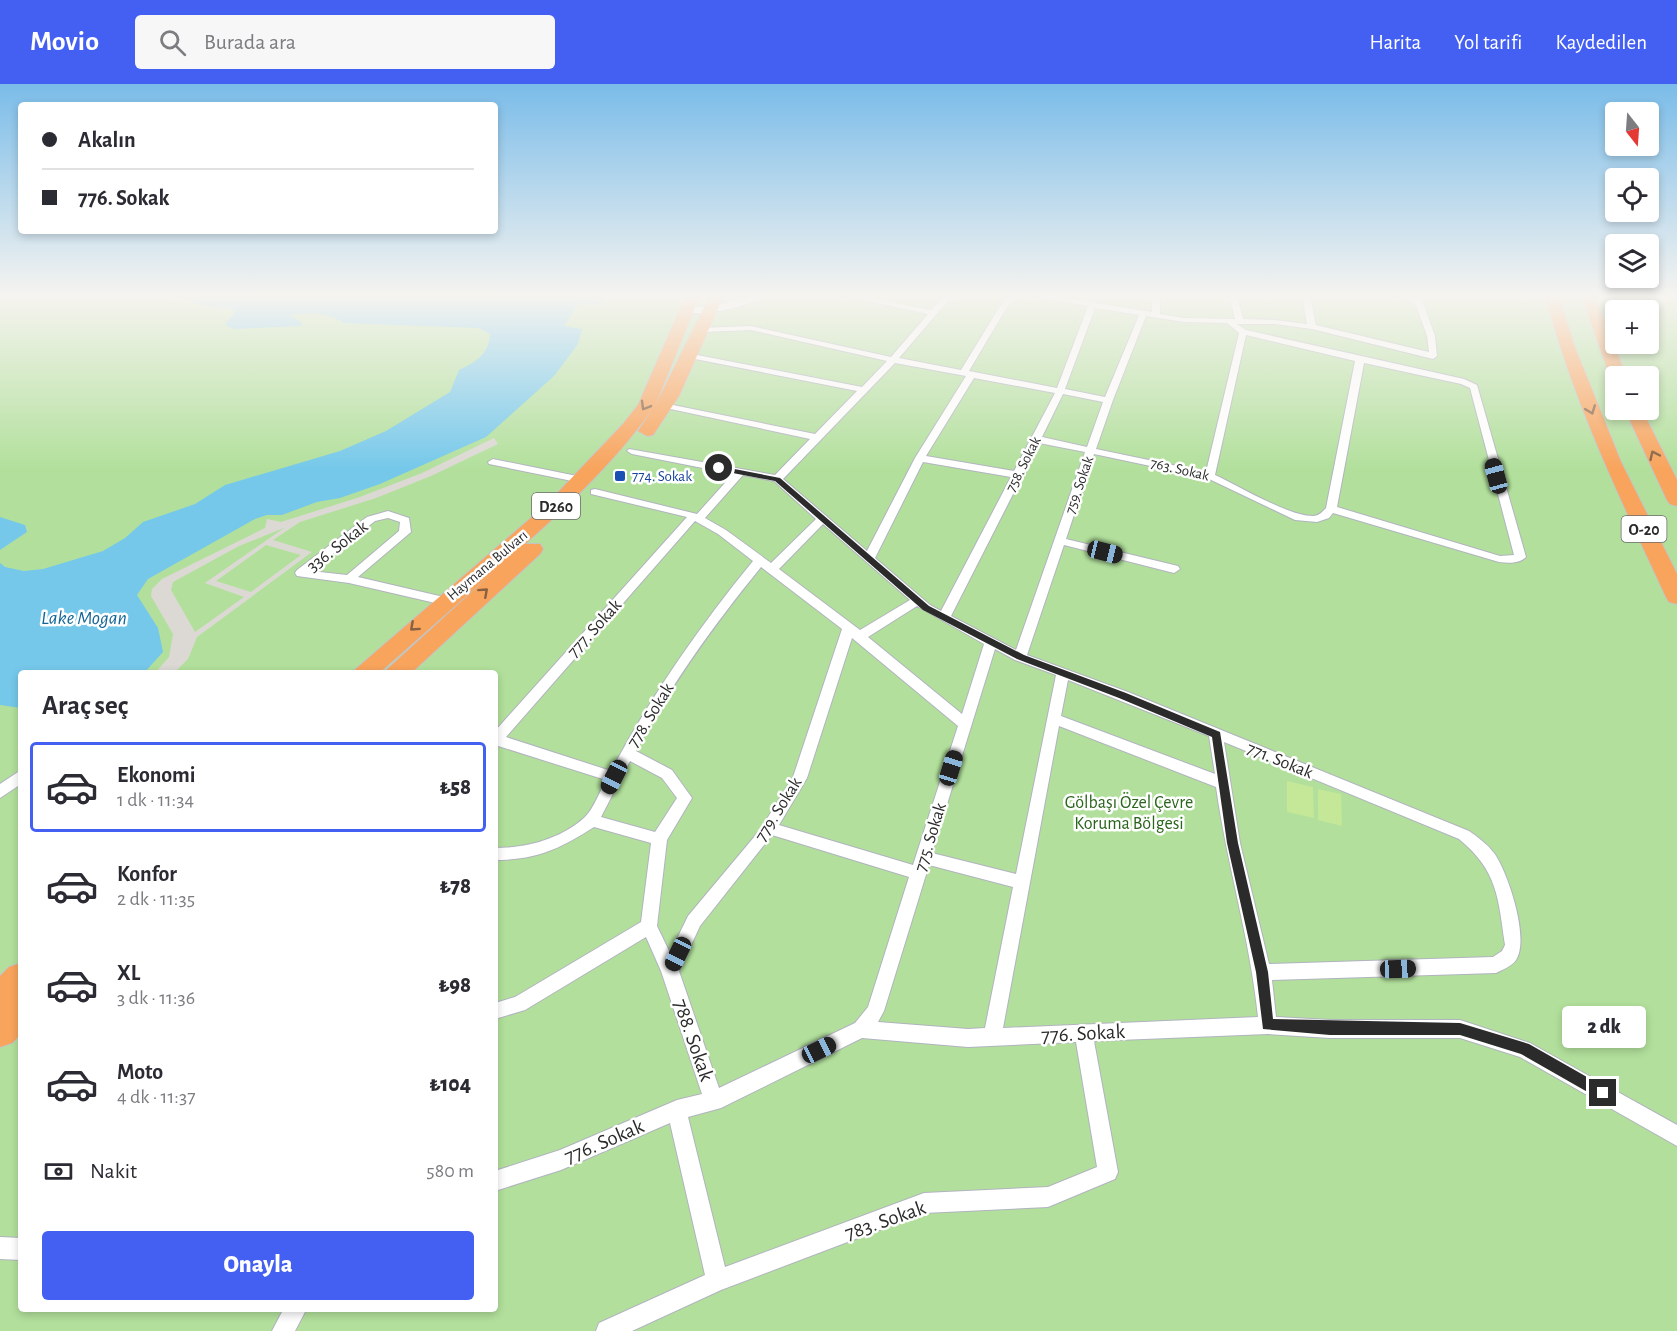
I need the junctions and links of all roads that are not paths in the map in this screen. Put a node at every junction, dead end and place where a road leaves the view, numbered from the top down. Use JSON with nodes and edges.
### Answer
{"nodes":[{"id":1,"x":668,"y":353,"type":"edge"},
{"id":2,"x":863,"y":353,"type":"edge"},
{"id":3,"x":899,"y":353,"type":"edge"},
{"id":4,"x":979,"y":353,"type":"edge"},
{"id":5,"x":1074,"y":353,"type":"edge"},
{"id":6,"x":1127,"y":353,"type":"edge"},
{"id":7,"x":1236,"y":353,"type":"edge"},
{"id":8,"x":1335,"y":353,"type":"edge"},
{"id":9,"x":1569,"y":353,"type":"edge"},
{"id":10,"x":690,"y":355,"type":"joint"},
{"id":11,"x":893,"y":360,"type":"junction"},
{"id":12,"x":1360,"y":360,"type":"junction"},
{"id":13,"x":967,"y":375,"type":"junction"},
{"id":14,"x":864,"y":390,"type":"junction"},
{"id":15,"x":1060,"y":392,"type":"junction"},
{"id":16,"x":1108,"y":400,"type":"junction"},
{"id":17,"x":666,"y":405,"type":"junction"},
{"id":18,"x":1638,"y":420,"type":"edge"},
{"id":19,"x":818,"y":438,"type":"junction"},
{"id":20,"x":1036,"y":439,"type":"junction"},
{"id":21,"x":1091,"y":450,"type":"junction"},
{"id":22,"x":632,"y":451,"type":"junction"},
{"id":23,"x":920,"y":458,"type":"junction"},
{"id":24,"x":493,"y":462,"type":"dead end"},
{"id":25,"x":740,"y":472,"type":"junction"},
{"id":26,"x":1017,"y":475,"type":"junction"},
{"id":27,"x":1210,"y":476,"type":"junction"},
{"id":28,"x":777,"y":479,"type":"junction"},
{"id":29,"x":589,"y":486,"type":"junction"},
{"id":30,"x":1677,"y":500,"type":"edge"},
{"id":31,"x":1331,"y":509,"type":"junction"},
{"id":32,"x":696,"y":517,"type":"junction"},
{"id":33,"x":822,"y":519,"type":"junction"},
{"id":34,"x":1060,"y":541,"type":"junction"},
{"id":35,"x":760,"y":560,"type":"junction"},
{"id":36,"x":868,"y":560,"type":"junction"},
{"id":37,"x":772,"y":569,"type":"junction"},
{"id":38,"x":1174,"y":569,"type":"dead end"},
{"id":39,"x":349,"y":579,"type":"junction"},
{"id":40,"x":1677,"y":597,"type":"edge"},
{"id":41,"x":444,"y":601,"type":"junction"},
{"id":42,"x":917,"y":601,"type":"junction"},
{"id":43,"x":944,"y":617,"type":"junction"},
{"id":44,"x":854,"y":632,"type":"junction"},
{"id":45,"x":991,"y":642,"type":"junction"},
{"id":46,"x":1020,"y":657,"type":"junction"},
{"id":47,"x":366,"y":670,"type":"edge"},
{"id":48,"x":398,"y":670,"type":"edge"},
{"id":49,"x":1063,"y":673,"type":"junction"},
{"id":50,"x":1054,"y":719,"type":"junction"},
{"id":51,"x":965,"y":724,"type":"junction"},
{"id":52,"x":1216,"y":735,"type":"junction"},
{"id":53,"x":498,"y":737,"type":"edge"},
{"id":54,"x":498,"y":741,"type":"edge"},
{"id":55,"x":627,"y":753,"type":"junction"},
{"id":56,"x":614,"y":777,"type":"junction"},
{"id":57,"x":18,"y":778,"type":"edge"},
{"id":58,"x":1224,"y":784,"type":"junction"},
{"id":59,"x":0,"y":792,"type":"edge"},
{"id":60,"x":592,"y":820,"type":"junction"},
{"id":61,"x":769,"y":828,"type":"junction"},
{"id":62,"x":659,"y":839,"type":"junction"},
{"id":63,"x":498,"y":854,"type":"edge"},
{"id":64,"x":923,"y":857,"type":"junction"},
{"id":65,"x":918,"y":873,"type":"junction"},
{"id":66,"x":1022,"y":882,"type":"junction"},
{"id":67,"x":649,"y":926,"type":"junction"},
{"id":68,"x":670,"y":971,"type":"junction"},
{"id":69,"x":1262,"y":972,"type":"junction"},
{"id":70,"x":18,"y":981,"type":"edge"},
{"id":71,"x":0,"y":997,"type":"edge"},
{"id":72,"x":498,"y":1010,"type":"edge"},
{"id":73,"x":18,"y":1014,"type":"edge"},
{"id":74,"x":1268,"y":1025,"type":"junction"},
{"id":75,"x":861,"y":1029,"type":"junction"},
{"id":76,"x":0,"y":1031,"type":"edge"},
{"id":77,"x":1083,"y":1033,"type":"junction"},
{"id":78,"x":992,"y":1037,"type":"junction"},
{"id":79,"x":714,"y":1101,"type":"junction"},
{"id":80,"x":677,"y":1110,"type":"junction"},
{"id":81,"x":1677,"y":1136,"type":"edge"},
{"id":82,"x":498,"y":1180,"type":"edge"},
{"id":83,"x":0,"y":1248,"type":"edge"},
{"id":84,"x":18,"y":1249,"type":"edge"},
{"id":85,"x":717,"y":1281,"type":"junction"},
{"id":86,"x":294,"y":1312,"type":"edge"},
{"id":87,"x":283,"y":1331,"type":"edge"},
{"id":88,"x":607,"y":1331,"type":"edge"}],
"edges":[{"from":1,"to":29,"type":"highway","name":"Haymana Bulvarı","number":"D260","one_way":true},
{"from":2,"to":11,"type":"street"},
{"from":3,"to":11,"type":"street"},
{"from":4,"to":13,"type":"street"},
{"from":5,"to":15,"type":"street","name":"758. Sokak"},
{"from":6,"to":16,"type":"street","name":"759. Sokak"},
{"from":7,"to":27,"type":"street"},
{"from":8,"to":12,"type":"street"},
{"from":9,"to":40,"type":"highway","number":"O-20","one_way":true},
{"from":10,"to":14,"type":"street"},
{"from":10,"to":17,"type":"highway","name":"Haymana Bulvarı","number":"D260"},
{"from":11,"to":13,"type":"street"},
{"from":11,"to":14,"type":"street"},
{"from":12,"to":31,"type":"street"},
{"from":12,"to":31,"type":"street"},
{"from":13,"to":15,"type":"street"},
{"from":13,"to":23,"type":"street"},
{"from":14,"to":19,"type":"street"},
{"from":15,"to":16,"type":"street"},
{"from":15,"to":20,"type":"street","name":"758. Sokak"},
{"from":16,"to":21,"type":"street","name":"759. Sokak"},
{"from":17,"to":19,"type":"street"},
{"from":17,"to":22,"type":"highway","name":"Haymana Bulvarı","number":"D260"},
{"from":30,"to":18,"type":"highway","number":"O-20","one_way":true},
{"from":19,"to":28,"type":"street"},
{"from":20,"to":21,"type":"street","name":"763. Sokak"},
{"from":20,"to":26,"type":"street","name":"758. Sokak"},
{"from":21,"to":27,"type":"street","name":"763. Sokak"},
{"from":21,"to":34,"type":"street","name":"759. Sokak"},
{"from":22,"to":25,"type":"street"},
{"from":22,"to":29,"type":"highway","name":"Haymana Bulvarı","number":"D260"},
{"from":23,"to":26,"type":"street"},
{"from":23,"to":36,"type":"street"},
{"from":24,"to":29,"type":"street"},
{"from":25,"to":28,"type":"street"},
{"from":25,"to":32,"type":"street","name":"777. Sokak"},
{"from":26,"to":43,"type":"street","name":"758. Sokak"},
{"from":27,"to":31,"type":"street","name":"763. Sokak"},
{"from":28,"to":33,"type":"street","name":"771. Sokak"},
{"from":29,"to":32,"type":"street"},
{"from":29,"to":41,"type":"highway","name":"Haymana Bulvarı","number":"D260"},
{"from":48,"to":29,"type":"highway","name":"Haymana Bulvarı","number":"D260","one_way":true},
{"from":32,"to":35,"type":"street"},
{"from":32,"to":53,"type":"street","name":"777. Sokak"},
{"from":33,"to":36,"type":"street","name":"771. Sokak"},
{"from":33,"to":37,"type":"street"},
{"from":34,"to":38,"type":"street"},
{"from":34,"to":46,"type":"street","name":"759. Sokak"},
{"from":35,"to":37,"type":"street"},
{"from":35,"to":55,"type":"street","name":"778. Sokak"},
{"from":36,"to":42,"type":"street","name":"771. Sokak"},
{"from":37,"to":44,"type":"street"},
{"from":39,"to":39,"type":"street","name":"336. Sokak"},
{"from":39,"to":41,"type":"street","name":"336. Sokak"},
{"from":41,"to":47,"type":"highway","name":"Haymana Bulvarı","number":"D260","one_way":true},
{"from":42,"to":43,"type":"street","name":"771. Sokak"},
{"from":42,"to":44,"type":"street"},
{"from":43,"to":45,"type":"street","name":"771. Sokak"},
{"from":44,"to":51,"type":"street"},
{"from":44,"to":61,"type":"street","name":"779. Sokak"},
{"from":45,"to":46,"type":"street","name":"771. Sokak"},
{"from":45,"to":51,"type":"street","name":"775. Sokak"},
{"from":46,"to":49,"type":"street","name":"771. Sokak"},
{"from":49,"to":50,"type":"street"},
{"from":49,"to":52,"type":"street","name":"771. Sokak"},
{"from":50,"to":58,"type":"street"},
{"from":50,"to":66,"type":"street"},
{"from":51,"to":64,"type":"street","name":"775. Sokak"},
{"from":52,"to":58,"type":"street"},
{"from":52,"to":69,"type":"street","name":"771. Sokak"},
{"from":54,"to":56,"type":"street"},
{"from":55,"to":56,"type":"street","name":"778. Sokak"},
{"from":55,"to":62,"type":"street"},
{"from":56,"to":60,"type":"street","name":"778. Sokak"},
{"from":57,"to":59,"type":"street"},
{"from":58,"to":69,"type":"street"},
{"from":60,"to":62,"type":"street"},
{"from":60,"to":63,"type":"street","name":"778. Sokak"},
{"from":61,"to":65,"type":"street"},
{"from":61,"to":68,"type":"street","name":"779. Sokak"},
{"from":62,"to":67,"type":"street"},
{"from":64,"to":65,"type":"street","name":"775. Sokak"},
{"from":64,"to":66,"type":"street"},
{"from":65,"to":75,"type":"street","name":"775. Sokak"},
{"from":66,"to":78,"type":"street"},
{"from":67,"to":68,"type":"street","name":"788. Sokak"},
{"from":67,"to":72,"type":"street"},
{"from":68,"to":79,"type":"street","name":"788. Sokak"},
{"from":69,"to":74,"type":"street"},
{"from":70,"to":71,"type":"highway"},
{"from":73,"to":76,"type":"highway"},
{"from":74,"to":77,"type":"street","name":"776. Sokak"},
{"from":74,"to":81,"type":"street","name":"776. Sokak"},
{"from":75,"to":78,"type":"street","name":"776. Sokak"},
{"from":75,"to":79,"type":"street","name":"776. Sokak"},
{"from":77,"to":78,"type":"street","name":"776. Sokak"},
{"from":77,"to":85,"type":"street","name":"783. Sokak"},
{"from":79,"to":80,"type":"street","name":"776. Sokak"},
{"from":80,"to":82,"type":"street","name":"776. Sokak"},
{"from":80,"to":85,"type":"street"},
{"from":83,"to":84,"type":"street"},
{"from":85,"to":88,"type":"street","name":"783. Sokak"},
{"from":86,"to":87,"type":"street"}]}
